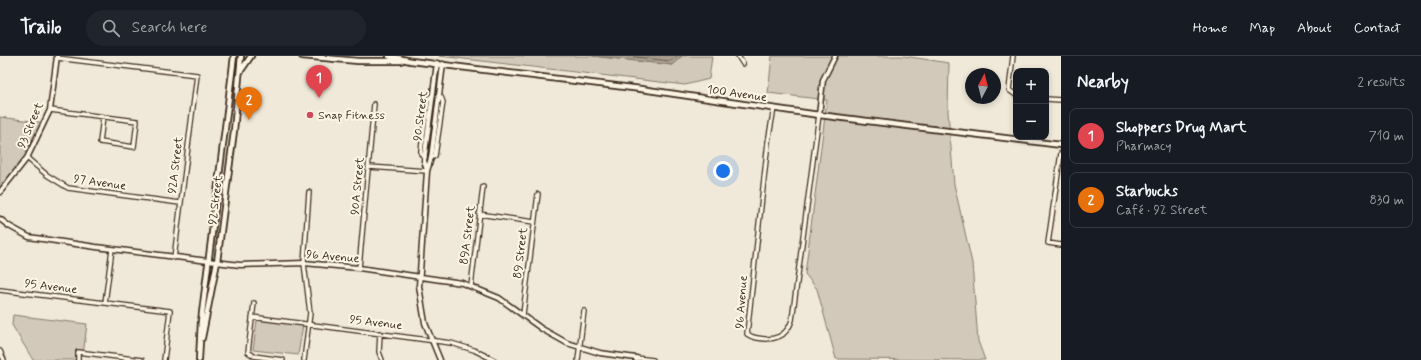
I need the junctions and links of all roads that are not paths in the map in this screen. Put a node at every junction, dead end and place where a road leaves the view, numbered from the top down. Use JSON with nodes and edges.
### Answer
{"nodes":[{"id":1,"x":241,"y":56,"type":"edge"},
{"id":2,"x":251,"y":56,"type":"edge"},
{"id":3,"x":302,"y":56,"type":"edge"},
{"id":4,"x":389,"y":56,"type":"edge"},
{"id":5,"x":738,"y":56,"type":"edge"},
{"id":6,"x":835,"y":56,"type":"edge"},
{"id":7,"x":1013,"y":56,"type":"edge"},
{"id":8,"x":57,"y":57,"type":"edge"},
{"id":9,"x":233,"y":57,"type":"edge"},
{"id":10,"x":411,"y":61,"type":"junction"},
{"id":11,"x":437,"y":63,"type":"junction"},
{"id":12,"x":442,"y":64,"type":"junction"},
{"id":13,"x":743,"y":64,"type":"dead end"},
{"id":14,"x":239,"y":73,"type":"junction"},
{"id":15,"x":1013,"y":94,"type":"edge"},
{"id":16,"x":1049,"y":99,"type":"edge"},
{"id":17,"x":1061,"y":100,"type":"edge"},
{"id":18,"x":374,"y":104,"type":"dead end"},
{"id":19,"x":774,"y":108,"type":"junction"},
{"id":20,"x":50,"y":110,"type":"junction"},
{"id":21,"x":819,"y":115,"type":"junction"},
{"id":22,"x":103,"y":117,"type":"junction"},
{"id":23,"x":1061,"y":145,"type":"edge"},
{"id":24,"x":1061,"y":154,"type":"edge"},
{"id":25,"x":27,"y":158,"type":"junction"},
{"id":26,"x":369,"y":166,"type":"junction"},
{"id":27,"x":427,"y":171,"type":"junction"},
{"id":28,"x":483,"y":187,"type":"dead end"},
{"id":29,"x":0,"y":192,"type":"edge"},
{"id":30,"x":310,"y":192,"type":"dead end"},
{"id":31,"x":538,"y":194,"type":"dead end"},
{"id":32,"x":180,"y":203,"type":"junction"},
{"id":33,"x":479,"y":214,"type":"junction"},
{"id":34,"x":0,"y":219,"type":"edge"},
{"id":35,"x":534,"y":222,"type":"junction"},
{"id":36,"x":1061,"y":244,"type":"edge"},
{"id":37,"x":112,"y":249,"type":"junction"},
{"id":38,"x":174,"y":258,"type":"junction"},
{"id":39,"x":210,"y":262,"type":"junction"},
{"id":40,"x":217,"y":262,"type":"junction"},
{"id":41,"x":304,"y":263,"type":"junction"},
{"id":42,"x":359,"y":268,"type":"junction"},
{"id":43,"x":419,"y":277,"type":"junction"},
{"id":44,"x":471,"y":286,"type":"junction"},
{"id":45,"x":0,"y":290,"type":"edge"},
{"id":46,"x":105,"y":303,"type":"junction"},
{"id":47,"x":254,"y":303,"type":"dead end"},
{"id":48,"x":584,"y":311,"type":"dead end"},
{"id":49,"x":522,"y":314,"type":"junction"},
{"id":50,"x":252,"y":317,"type":"junction"},
{"id":51,"x":309,"y":324,"type":"junction"},
{"id":52,"x":380,"y":333,"type":"junction"},
{"id":53,"x":431,"y":340,"type":"junction"},
{"id":54,"x":201,"y":346,"type":"junction"},
{"id":55,"x":579,"y":347,"type":"junction"},
{"id":56,"x":0,"y":351,"type":"edge"},
{"id":57,"x":636,"y":359,"type":"edge"},
{"id":58,"x":4,"y":360,"type":"edge"},
{"id":59,"x":78,"y":360,"type":"edge"},
{"id":60,"x":142,"y":360,"type":"edge"},
{"id":61,"x":164,"y":360,"type":"edge"},
{"id":62,"x":199,"y":360,"type":"edge"},
{"id":63,"x":283,"y":360,"type":"edge"},
{"id":64,"x":304,"y":360,"type":"edge"},
{"id":65,"x":382,"y":360,"type":"edge"},
{"id":66,"x":440,"y":360,"type":"edge"},
{"id":67,"x":494,"y":360,"type":"edge"},
{"id":68,"x":578,"y":360,"type":"edge"},
{"id":69,"x":653,"y":360,"type":"edge"}],
"edges":[{"from":1,"to":14,"type":"main road","name":"92 Street"},
{"from":2,"to":14,"type":"main road"},
{"from":3,"to":10,"type":"main road","name":"100 Avenue"},
{"from":4,"to":10,"type":"main road","name":"100 Avenue"},
{"from":5,"to":13,"type":"street"},
{"from":6,"to":21,"type":"street"},
{"from":7,"to":15,"type":"street"},
{"from":8,"to":20,"type":"street","name":"93 Street"},
{"from":8,"to":32,"type":"street","name":"92A Street"},
{"from":9,"to":39,"type":"main road","name":"92 Street"},
{"from":10,"to":11,"type":"main road","name":"100 Avenue"},
{"from":11,"to":12,"type":"main road","name":"100 Avenue"},
{"from":11,"to":27,"type":"street","name":"90 Street"},
{"from":12,"to":19,"type":"main road","name":"100 Avenue"},
{"from":12,"to":27,"type":"street","name":"90 Street"},
{"from":14,"to":40,"type":"main road","name":"92 Street"},
{"from":16,"to":17,"type":"street"},
{"from":18,"to":26,"type":"street","name":"90A Street"},
{"from":19,"to":21,"type":"main road","name":"100 Avenue"},
{"from":19,"to":21,"type":"street","name":"96 Avenue"},
{"from":20,"to":22,"type":"street"},
{"from":20,"to":25,"type":"street","name":"93 Street"},
{"from":21,"to":23,"type":"main road","name":"100 Avenue"},
{"from":22,"to":22,"type":"street"},
{"from":24,"to":36,"type":"street"},
{"from":25,"to":29,"type":"street","name":"93 Street"},
{"from":25,"to":32,"type":"street","name":"97 Avenue"},
{"from":26,"to":27,"type":"street"},
{"from":26,"to":42,"type":"street","name":"90A Street"},
{"from":27,"to":43,"type":"street","name":"90 Street"},
{"from":28,"to":33,"type":"street","name":"89A Street"},
{"from":30,"to":41,"type":"street"},
{"from":31,"to":35,"type":"street","name":"89 Street"},
{"from":32,"to":38,"type":"street","name":"92A Street"},
{"from":33,"to":35,"type":"street"},
{"from":33,"to":44,"type":"street","name":"89A Street"},
{"from":34,"to":37,"type":"street","name":"96 Avenue"},
{"from":35,"to":49,"type":"street","name":"89 Street"},
{"from":37,"to":38,"type":"street","name":"96 Avenue"},
{"from":37,"to":46,"type":"street"},
{"from":38,"to":39,"type":"street","name":"96 Avenue"},
{"from":39,"to":40,"type":"street","name":"96 Avenue"},
{"from":39,"to":54,"type":"main road","name":"92 Street"},
{"from":40,"to":41,"type":"street","name":"96 Avenue"},
{"from":40,"to":54,"type":"main road","name":"92 Street"},
{"from":41,"to":42,"type":"street","name":"96 Avenue"},
{"from":41,"to":51,"type":"street"},
{"from":42,"to":43,"type":"street","name":"96 Avenue"},
{"from":43,"to":44,"type":"street","name":"96 Avenue"},
{"from":43,"to":53,"type":"street","name":"90 Street"},
{"from":44,"to":49,"type":"street","name":"96 Avenue"},
{"from":45,"to":46,"type":"street","name":"95 Avenue"},
{"from":46,"to":61,"type":"street","name":"95 Avenue"},
{"from":47,"to":50,"type":"street"},
{"from":48,"to":55,"type":"street"},
{"from":49,"to":55,"type":"street","name":"96 Avenue"},
{"from":50,"to":51,"type":"street","name":"95 Avenue"},
{"from":50,"to":63,"type":"street"},
{"from":51,"to":52,"type":"street","name":"95 Avenue"},
{"from":51,"to":64,"type":"street"},
{"from":52,"to":53,"type":"street","name":"95 Avenue"},
{"from":52,"to":65,"type":"street"},
{"from":53,"to":66,"type":"street","name":"90 Street"},
{"from":53,"to":67,"type":"street","name":"95 Avenue"},
{"from":54,"to":62,"type":"main road","name":"92 Street"},
{"from":55,"to":57,"type":"street","name":"96 Avenue"},
{"from":55,"to":68,"type":"street"},
{"from":56,"to":58,"type":"street"},
{"from":57,"to":69,"type":"street","name":"96 Avenue"},
{"from":59,"to":60,"type":"street"}]}
